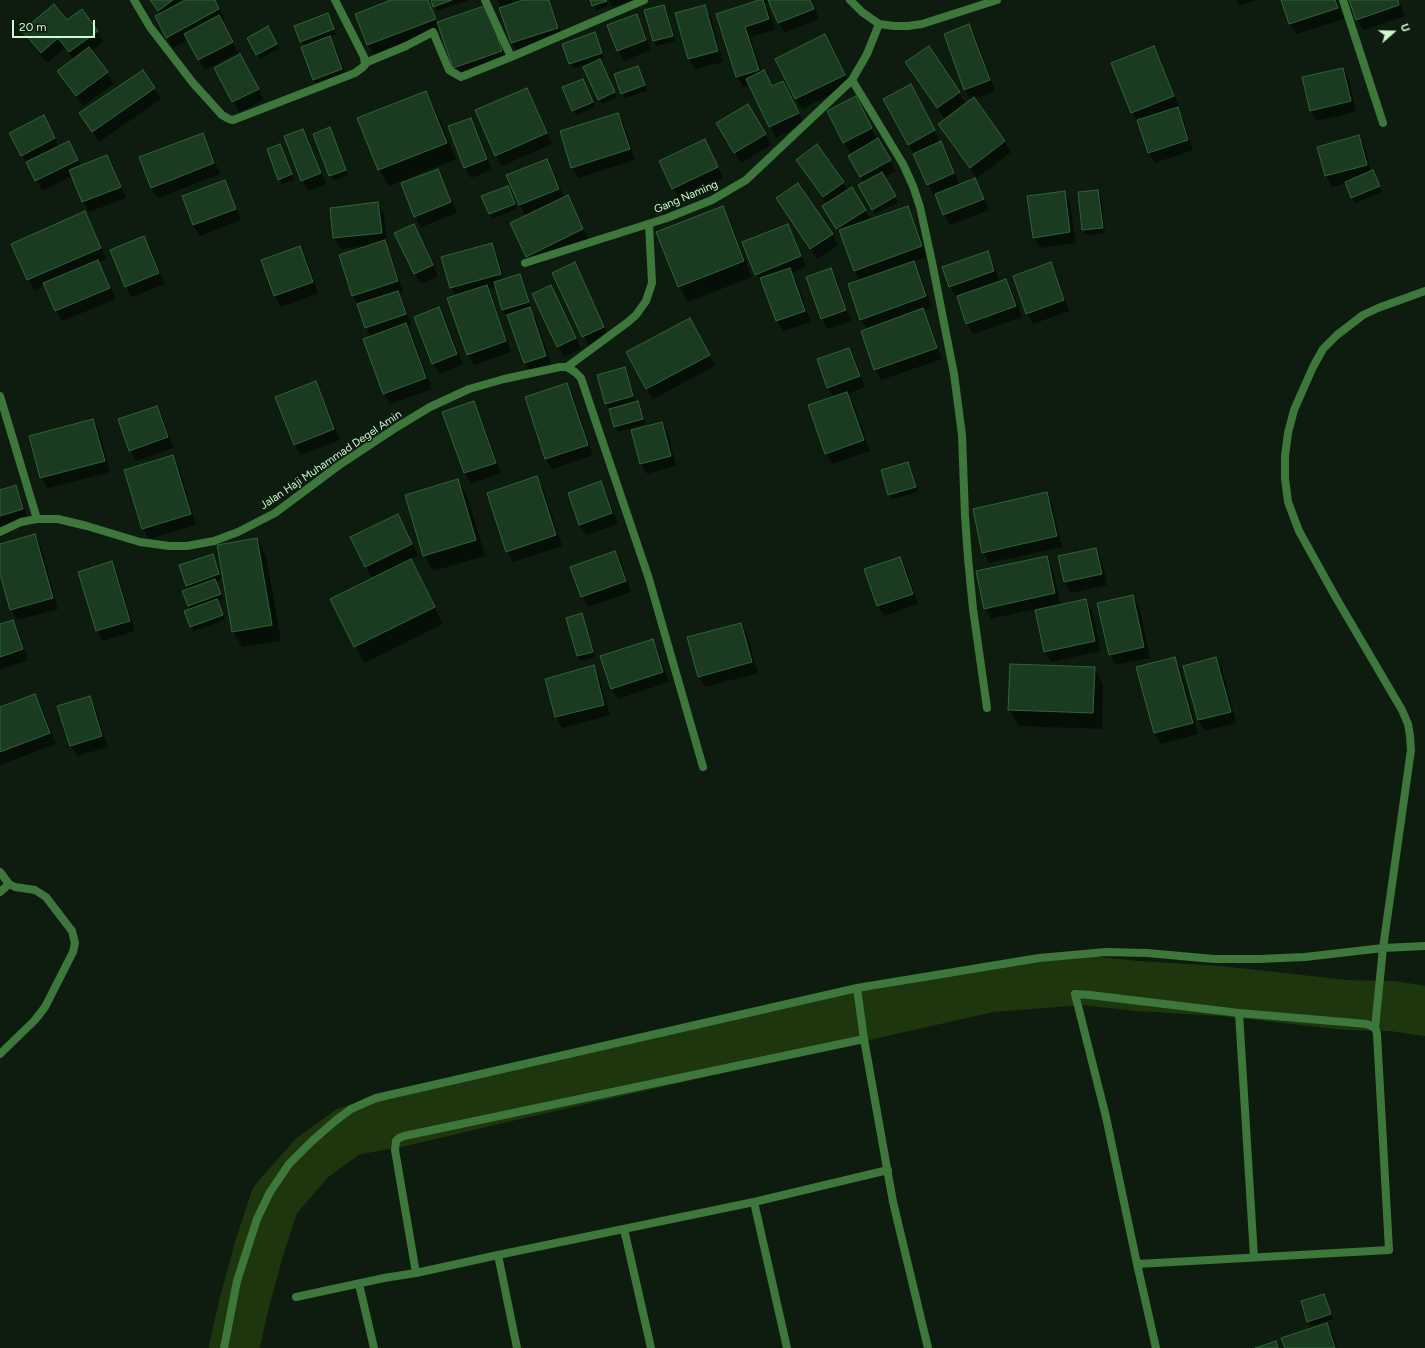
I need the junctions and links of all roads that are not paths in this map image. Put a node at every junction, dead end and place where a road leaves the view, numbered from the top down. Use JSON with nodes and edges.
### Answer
{"nodes":[{"id":1,"x":134,"y":0,"type":"edge"},
{"id":2,"x":335,"y":0,"type":"edge"},
{"id":3,"x":485,"y":0,"type":"edge"},
{"id":4,"x":644,"y":0,"type":"edge"},
{"id":5,"x":850,"y":0,"type":"edge"},
{"id":6,"x":997,"y":0,"type":"edge"},
{"id":7,"x":1342,"y":0,"type":"edge"},
{"id":8,"x":879,"y":24,"type":"junction"},
{"id":9,"x":510,"y":57,"type":"junction"},
{"id":10,"x":365,"y":63,"type":"junction"},
{"id":11,"x":852,"y":80,"type":"junction"},
{"id":12,"x":1383,"y":123,"type":"dead end"},
{"id":13,"x":649,"y":224,"type":"junction"},
{"id":14,"x":525,"y":263,"type":"dead end"},
{"id":15,"x":1425,"y":291,"type":"edge"},
{"id":16,"x":566,"y":367,"type":"junction"},
{"id":17,"x":0,"y":396,"type":"edge"},
{"id":18,"x":37,"y":519,"type":"junction"},
{"id":19,"x":0,"y":532,"type":"edge"},
{"id":20,"x":987,"y":708,"type":"dead end"},
{"id":21,"x":703,"y":767,"type":"dead end"},
{"id":22,"x":0,"y":872,"type":"edge"},
{"id":23,"x":9,"y":884,"type":"junction"},
{"id":24,"x":0,"y":892,"type":"edge"},
{"id":25,"x":1425,"y":946,"type":"edge"},
{"id":26,"x":1383,"y":948,"type":"junction"},
{"id":27,"x":857,"y":988,"type":"junction"},
{"id":28,"x":1239,"y":1013,"type":"junction"},
{"id":29,"x":1375,"y":1028,"type":"junction"},
{"id":30,"x":864,"y":1039,"type":"junction"},
{"id":31,"x":0,"y":1054,"type":"edge"},
{"id":32,"x":888,"y":1170,"type":"junction"},
{"id":33,"x":754,"y":1202,"type":"junction"},
{"id":34,"x":624,"y":1229,"type":"junction"},
{"id":35,"x":498,"y":1255,"type":"junction"},
{"id":36,"x":1254,"y":1257,"type":"junction"},
{"id":37,"x":1137,"y":1264,"type":"junction"},
{"id":38,"x":416,"y":1273,"type":"junction"},
{"id":39,"x":359,"y":1284,"type":"junction"},
{"id":40,"x":296,"y":1297,"type":"dead end"},
{"id":41,"x":224,"y":1348,"type":"edge"},
{"id":42,"x":374,"y":1348,"type":"edge"},
{"id":43,"x":517,"y":1348,"type":"edge"},
{"id":44,"x":651,"y":1348,"type":"edge"},
{"id":45,"x":787,"y":1348,"type":"edge"},
{"id":46,"x":928,"y":1348,"type":"edge"},
{"id":47,"x":1156,"y":1348,"type":"edge"}],
"edges":[{"from":1,"to":10,"type":"street"},
{"from":2,"to":10,"type":"street"},
{"from":3,"to":9,"type":"street"},
{"from":4,"to":9,"type":"street"},
{"from":5,"to":8,"type":"street"},
{"from":6,"to":8,"type":"street"},
{"from":7,"to":12,"type":"street"},
{"from":8,"to":11,"type":"street","name":"Gang Naming"},
{"from":9,"to":10,"type":"street"},
{"from":11,"to":13,"type":"street","name":"Gang Naming"},
{"from":11,"to":20,"type":"street"},
{"from":13,"to":14,"type":"street","name":"Gang Naming"},
{"from":13,"to":16,"type":"street","name":"Jalan Haji Muhammad Degel Amin"},
{"from":15,"to":26,"type":"street"},
{"from":16,"to":18,"type":"street","name":"Jalan Haji Muhammad Degel Amin"},
{"from":16,"to":21,"type":"street"},
{"from":17,"to":18,"type":"street"},
{"from":18,"to":19,"type":"street","name":"Jalan Haji Muhammad Degel Amin"},
{"from":22,"to":23,"type":"street"},
{"from":23,"to":24,"type":"street"},
{"from":23,"to":31,"type":"street"},
{"from":25,"to":26,"type":"street"},
{"from":26,"to":27,"type":"street"},
{"from":26,"to":29,"type":"street"},
{"from":27,"to":30,"type":"street"},
{"from":27,"to":41,"type":"street"},
{"from":28,"to":29,"type":"street"},
{"from":28,"to":36,"type":"street"},
{"from":28,"to":37,"type":"street"},
{"from":29,"to":36,"type":"street"},
{"from":30,"to":32,"type":"street"},
{"from":30,"to":38,"type":"street"},
{"from":32,"to":33,"type":"street"},
{"from":32,"to":46,"type":"street"},
{"from":33,"to":34,"type":"street"},
{"from":33,"to":45,"type":"street"},
{"from":34,"to":35,"type":"street"},
{"from":34,"to":44,"type":"street"},
{"from":35,"to":38,"type":"street"},
{"from":35,"to":43,"type":"street"},
{"from":36,"to":37,"type":"street"},
{"from":37,"to":47,"type":"street"},
{"from":38,"to":39,"type":"street"},
{"from":39,"to":40,"type":"street"},
{"from":39,"to":42,"type":"street"}]}
